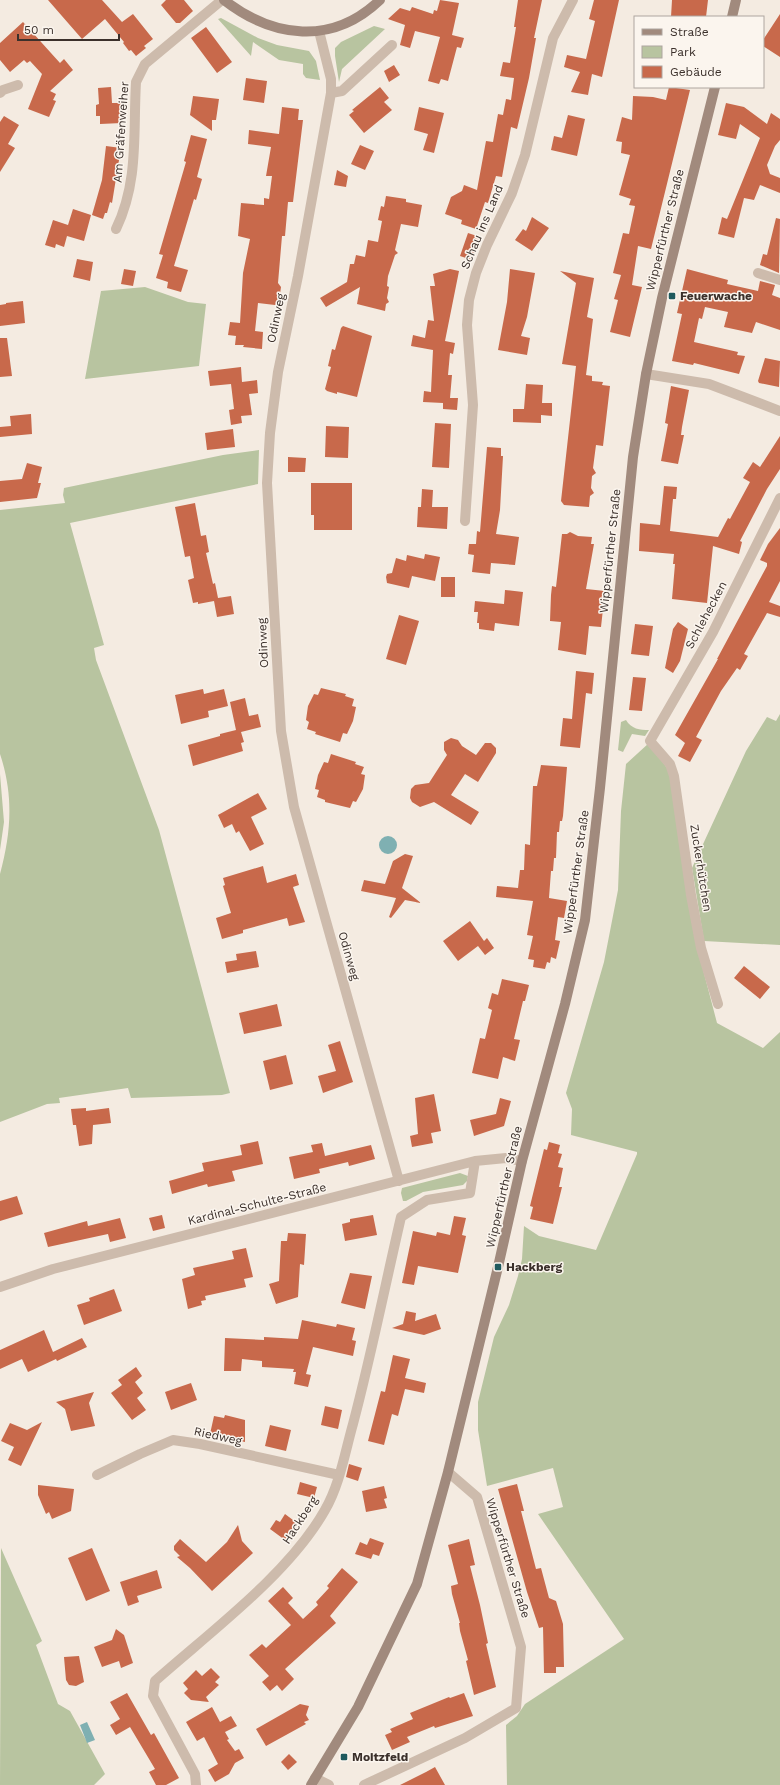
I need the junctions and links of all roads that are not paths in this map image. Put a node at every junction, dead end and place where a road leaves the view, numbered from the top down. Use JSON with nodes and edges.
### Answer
{"nodes":[{"id":1,"x":223,"y":0,"type":"edge"},
{"id":2,"x":380,"y":0,"type":"edge"},
{"id":3,"x":572,"y":0,"type":"edge"},
{"id":4,"x":736,"y":0,"type":"edge"},
{"id":5,"x":732,"y":16,"type":"edge"},
{"id":6,"x":319,"y":31,"type":"junction"},
{"id":7,"x":392,"y":45,"type":"dead end"},
{"id":8,"x":18,"y":85,"type":"dead end"},
{"id":9,"x":715,"y":88,"type":"edge"},
{"id":10,"x":0,"y":93,"type":"edge"},
{"id":11,"x":331,"y":93,"type":"junction"},
{"id":12,"x":116,"y":229,"type":"dead end"},
{"id":13,"x":758,"y":273,"type":"dead end"},
{"id":14,"x":780,"y":280,"type":"edge"},
{"id":15,"x":646,"y":374,"type":"junction"},
{"id":16,"x":780,"y":411,"type":"edge"},
{"id":17,"x":780,"y":498,"type":"edge"},
{"id":18,"x":465,"y":521,"type":"dead end"},
{"id":19,"x":650,"y":741,"type":"joint"},
{"id":20,"x":718,"y":1004,"type":"dead end"},
{"id":21,"x":475,"y":1161,"type":"junction"},
{"id":22,"x":522,"y":1161,"type":"junction"},
{"id":23,"x":400,"y":1181,"type":"junction"},
{"id":24,"x":0,"y":1287,"type":"edge"},
{"id":25,"x":448,"y":1472,"type":"junction"},
{"id":26,"x":339,"y":1474,"type":"junction"},
{"id":27,"x":97,"y":1475,"type":"dead end"},
{"id":28,"x":313,"y":1782,"type":"edge"},
{"id":29,"x":196,"y":1785,"type":"edge"},
{"id":30,"x":329,"y":1785,"type":"edge"},
{"id":31,"x":364,"y":1785,"type":"edge"}],
"edges":[{"from":1,"to":6,"type":"main road"},
{"from":1,"to":12,"type":"street","name":"Am Gräfenweiher"},
{"from":2,"to":6,"type":"main road"},
{"from":3,"to":18,"type":"street","name":"Schau ins Land"},
{"from":4,"to":5,"type":"main road"},
{"from":6,"to":11,"type":"street","name":"Odinweg"},
{"from":7,"to":11,"type":"street"},
{"from":8,"to":10,"type":"street"},
{"from":9,"to":15,"type":"main road","name":"Wipperfürther Straße"},
{"from":11,"to":23,"type":"street","name":"Odinweg"},
{"from":13,"to":14,"type":"street"},
{"from":15,"to":16,"type":"street"},
{"from":15,"to":22,"type":"main road","name":"Wipperfürther Straße"},
{"from":17,"to":19,"type":"street","name":"Schlehecken"},
{"from":19,"to":20,"type":"street","name":"Zuckerhütchen"},
{"from":21,"to":22,"type":"street","name":"Kardinal-Schulte-Straße"},
{"from":21,"to":23,"type":"street","name":"Kardinal-Schulte-Straße"},
{"from":21,"to":26,"type":"street","name":"Hackberg"},
{"from":22,"to":25,"type":"main road","name":"Wipperfürther Straße"},
{"from":23,"to":24,"type":"street","name":"Kardinal-Schulte-Straße"},
{"from":25,"to":28,"type":"main road"},
{"from":25,"to":31,"type":"street","name":"Wipperfürther Straße"},
{"from":26,"to":27,"type":"street","name":"Riedweg"},
{"from":26,"to":29,"type":"street","name":"Hackberg"},
{"from":28,"to":30,"type":"street"}]}
